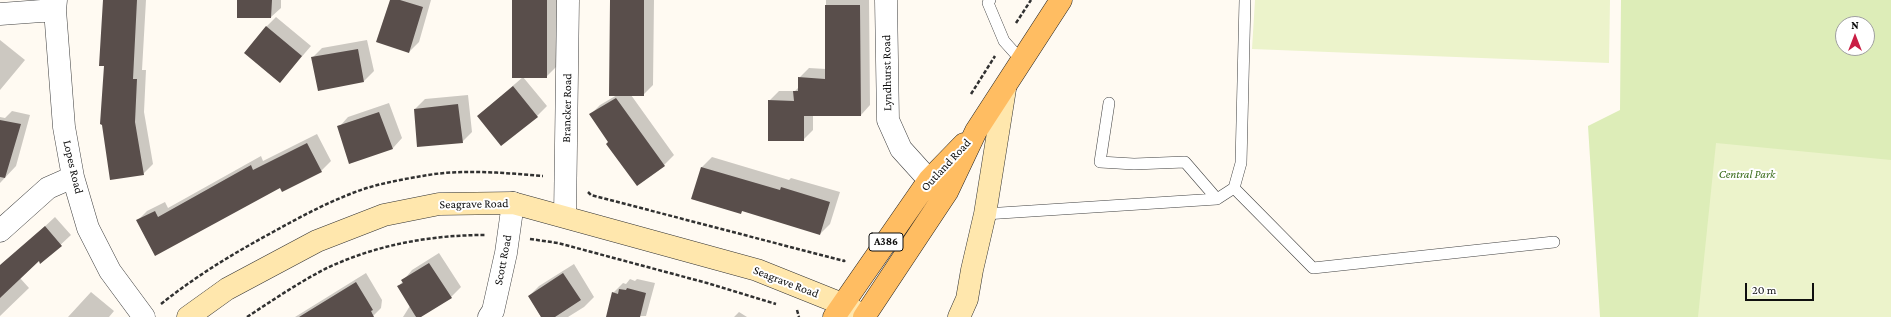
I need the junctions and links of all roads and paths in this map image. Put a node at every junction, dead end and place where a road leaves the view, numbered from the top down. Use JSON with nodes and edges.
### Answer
{"nodes":[{"id":1,"x":568,"y":0,"type":"edge"},
{"id":2,"x":886,"y":0,"type":"edge"},
{"id":3,"x":990,"y":0,"type":"edge"},
{"id":4,"x":1031,"y":0,"type":"edge"},
{"id":5,"x":1061,"y":0,"type":"edge"},
{"id":6,"x":1245,"y":0,"type":"edge"},
{"id":7,"x":56,"y":5,"type":"edge"},
{"id":8,"x":0,"y":14,"type":"edge"},
{"id":9,"x":1004,"y":41,"type":"junction"},
{"id":10,"x":1021,"y":60,"type":"junction"},
{"id":11,"x":1005,"y":89,"type":"junction"},
{"id":12,"x":968,"y":99,"type":"dead end"},
{"id":13,"x":1109,"y":102,"type":"dead end"},
{"id":14,"x":976,"y":131,"type":"junction"},
{"id":15,"x":73,"y":177,"type":"junction"},
{"id":16,"x":929,"y":180,"type":"junction"},
{"id":17,"x":1234,"y":188,"type":"junction"},
{"id":18,"x":1217,"y":198,"type":"junction"},
{"id":19,"x":513,"y":203,"type":"junction"},
{"id":20,"x":985,"y":214,"type":"junction"},
{"id":21,"x":565,"y":216,"type":"junction"},
{"id":22,"x":0,"y":232,"type":"edge"},
{"id":23,"x":508,"y":236,"type":"junction"},
{"id":24,"x":1554,"y":242,"type":"dead end"},
{"id":25,"x":802,"y":251,"type":"dead end"},
{"id":26,"x":848,"y":255,"type":"dead end"},
{"id":27,"x":782,"y":306,"type":"dead end"},
{"id":28,"x":789,"y":308,"type":"dead end"},
{"id":29,"x":838,"y":311,"type":"edge"},
{"id":30,"x":144,"y":317,"type":"edge"},
{"id":31,"x":188,"y":317,"type":"edge"},
{"id":32,"x":247,"y":317,"type":"edge"},
{"id":33,"x":490,"y":317,"type":"edge"},
{"id":34,"x":800,"y":317,"type":"edge"},
{"id":35,"x":865,"y":317,"type":"edge"},
{"id":36,"x":959,"y":317,"type":"edge"}],
"edges":[{"from":1,"to":21,"type":"street","name":"Brancker Road"},
{"from":2,"to":16,"type":"street","name":"Lyndhurst Road"},
{"from":3,"to":9,"type":"lane"},
{"from":4,"to":9,"type":"path"},
{"from":5,"to":10,"type":"main road","name":"Outland Road","number":"A386"},
{"from":6,"to":17,"type":"lane"},
{"from":7,"to":8,"type":"street"},
{"from":7,"to":15,"type":"street","name":"Lopes Road"},
{"from":9,"to":10,"type":"lane"},
{"from":9,"to":12,"type":"path"},
{"from":10,"to":11,"type":"main road","name":"Outland Road","number":"A386"},
{"from":11,"to":14,"type":"main road","name":"Outland Road","number":"A386"},
{"from":11,"to":20,"type":"street"},
{"from":13,"to":18,"type":"lane"},
{"from":14,"to":16,"type":"main road","name":"Outland Road","number":"A386"},
{"from":14,"to":35,"type":"main road","name":"Outland Road"},
{"from":15,"to":22,"type":"street"},
{"from":15,"to":30,"type":"street","name":"Lopes Road"},
{"from":16,"to":29,"type":"main road","name":"Outland Road","number":"A386"},
{"from":17,"to":18,"type":"lane"},
{"from":17,"to":24,"type":"lane"},
{"from":18,"to":20,"type":"lane"},
{"from":19,"to":21,"type":"street","name":"Seagrave Road"},
{"from":19,"to":23,"type":"street","name":"Scott Road"},
{"from":19,"to":31,"type":"street","name":"Seagrave Road"},
{"from":20,"to":36,"type":"street"},
{"from":21,"to":29,"type":"street","name":"Seagrave Road"},
{"from":23,"to":27,"type":"path"},
{"from":23,"to":32,"type":"path"},
{"from":23,"to":33,"type":"street","name":"Scott Road"},
{"from":25,"to":26,"type":"path"},
{"from":28,"to":34,"type":"path"},
{"from":29,"to":35,"type":"street","name":"Seagrave Road"}]}
